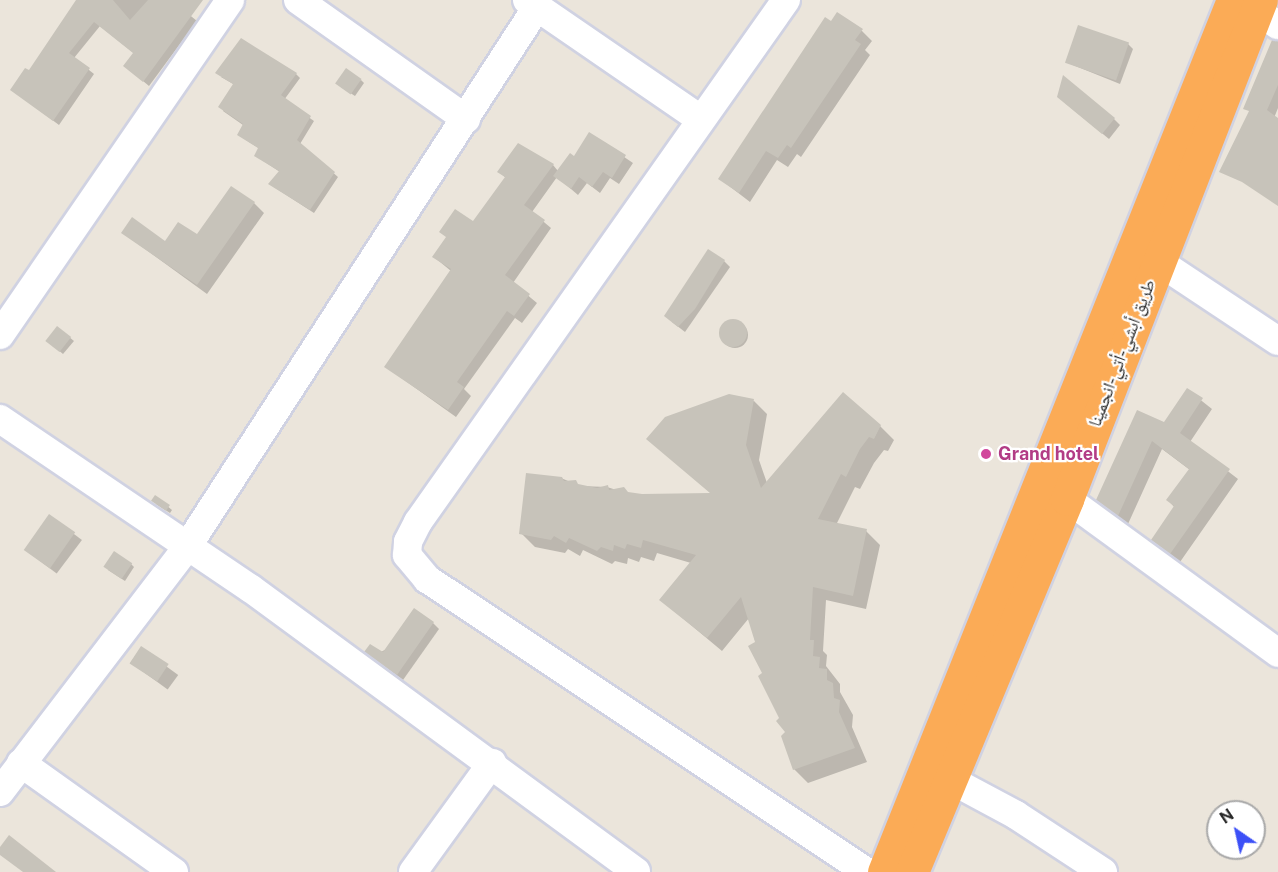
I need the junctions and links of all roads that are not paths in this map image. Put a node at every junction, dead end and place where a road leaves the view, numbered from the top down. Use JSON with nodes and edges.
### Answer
{"nodes":[{"id":1,"x":230,"y":0,"type":"edge"},
{"id":2,"x":298,"y":0,"type":"edge"},
{"id":3,"x":786,"y":0,"type":"edge"},
{"id":4,"x":532,"y":3,"type":"edge"},
{"id":5,"x":1257,"y":9,"type":"edge"},
{"id":6,"x":466,"y":118,"type":"junction"},
{"id":7,"x":699,"y":118,"type":"junction"},
{"id":8,"x":1146,"y":253,"type":"junction"},
{"id":9,"x":0,"y":335,"type":"edge"},
{"id":10,"x":1278,"y":341,"type":"edge"},
{"id":11,"x":0,"y":419,"type":"edge"},
{"id":12,"x":1067,"y":499,"type":"junction"},
{"id":13,"x":187,"y":547,"type":"junction"},
{"id":14,"x":1278,"y":653,"type":"edge"},
{"id":15,"x":21,"y":763,"type":"junction"},
{"id":16,"x":492,"y":763,"type":"junction"},
{"id":17,"x":949,"y":779,"type":"junction"},
{"id":18,"x":0,"y":792,"type":"edge"},
{"id":19,"x":174,"y":872,"type":"edge"},
{"id":20,"x":413,"y":872,"type":"edge"},
{"id":21,"x":636,"y":872,"type":"edge"},
{"id":22,"x":867,"y":872,"type":"edge"},
{"id":23,"x":884,"y":872,"type":"edge"},
{"id":24,"x":912,"y":872,"type":"edge"},
{"id":25,"x":1103,"y":872,"type":"edge"}],
"edges":[{"from":1,"to":9,"type":"street"},
{"from":2,"to":6,"type":"street"},
{"from":3,"to":7,"type":"street"},
{"from":4,"to":6,"type":"street"},
{"from":4,"to":7,"type":"street"},
{"from":5,"to":8,"type":"highway"},
{"from":6,"to":13,"type":"street"},
{"from":7,"to":22,"type":"street"},
{"from":8,"to":10,"type":"street"},
{"from":8,"to":12,"type":"highway","name":"طريق أبشي-أتي-انجمينا"},
{"from":8,"to":23,"type":"highway"},
{"from":11,"to":13,"type":"street"},
{"from":12,"to":14,"type":"street"},
{"from":12,"to":17,"type":"highway","name":"طريق أبشي-أتي-انجمينا"},
{"from":13,"to":15,"type":"street"},
{"from":13,"to":16,"type":"street"},
{"from":15,"to":18,"type":"street"},
{"from":15,"to":19,"type":"street"},
{"from":16,"to":20,"type":"street"},
{"from":16,"to":21,"type":"street"},
{"from":17,"to":24,"type":"highway","name":"طريق أبشي-أتي-انجمينا"},
{"from":17,"to":25,"type":"street"}]}
